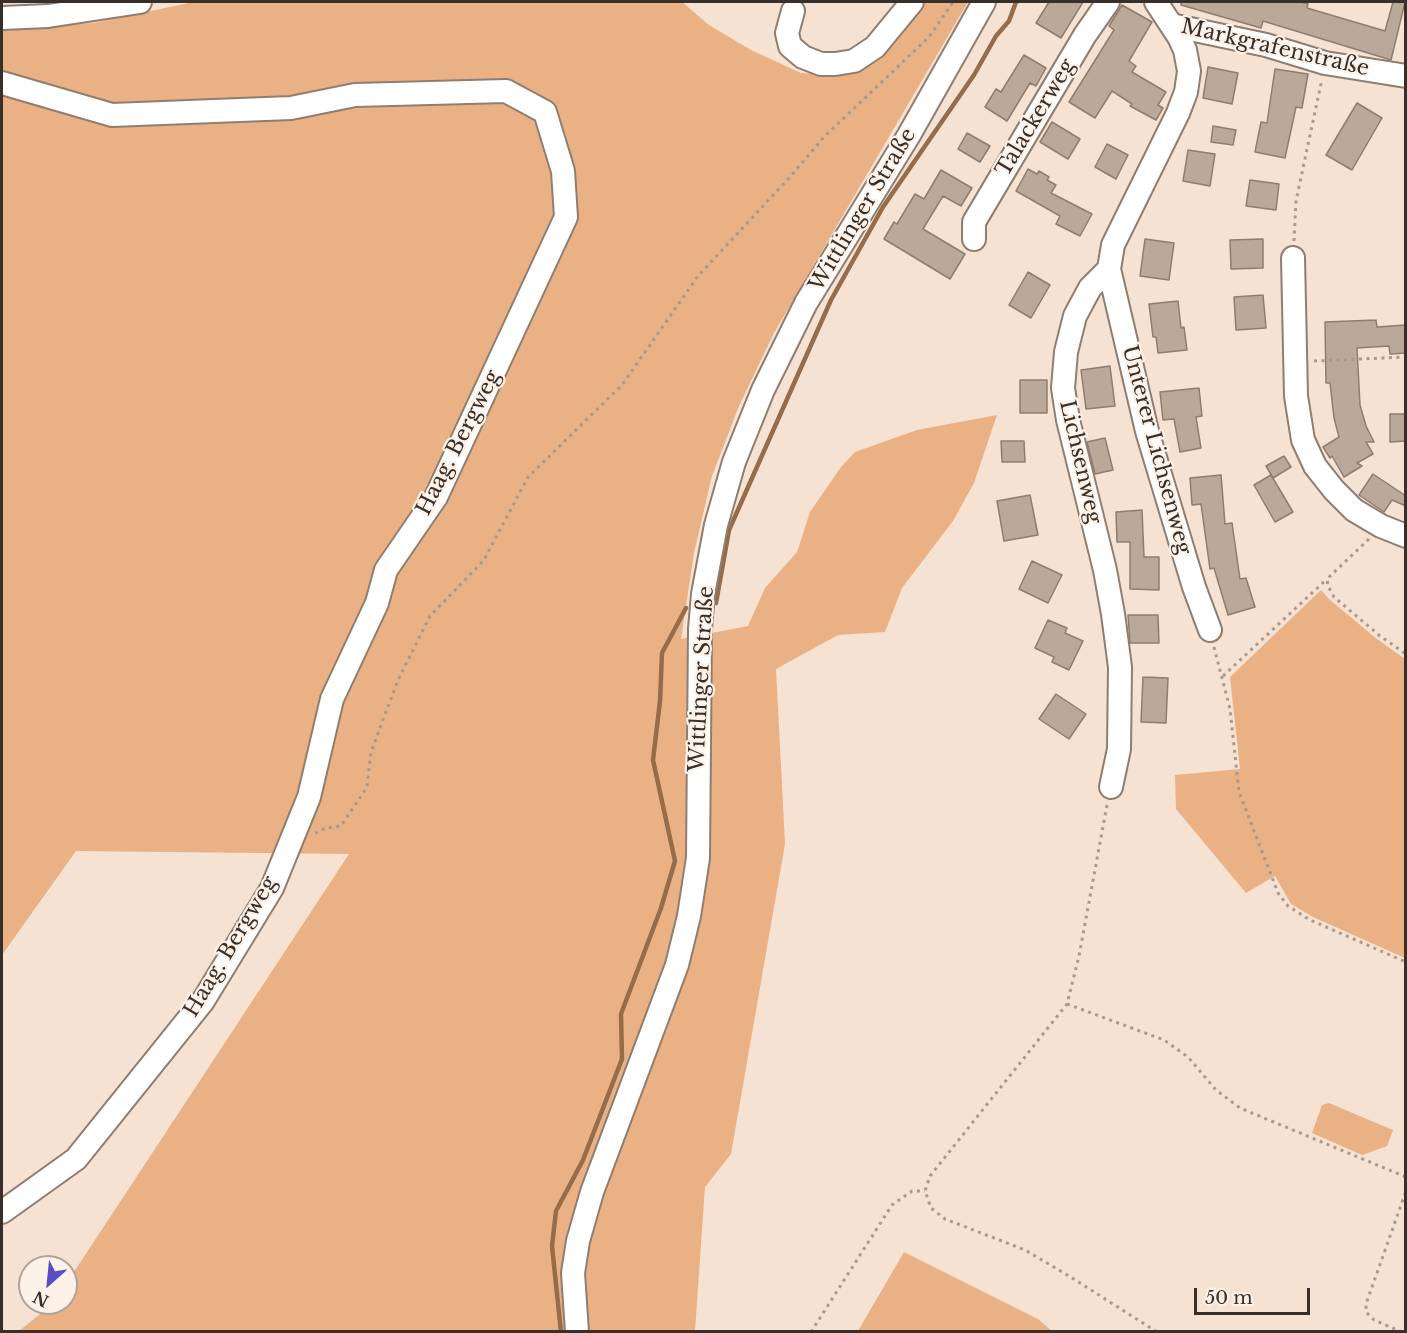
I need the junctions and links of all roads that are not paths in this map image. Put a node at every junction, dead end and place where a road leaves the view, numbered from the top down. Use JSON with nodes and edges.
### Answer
{"nodes":[{"id":1,"x":140,"y":2,"type":"edge"},
{"id":2,"x":912,"y":2,"type":"edge"},
{"id":3,"x":984,"y":2,"type":"edge"},
{"id":4,"x":1108,"y":2,"type":"edge"},
{"id":5,"x":1156,"y":2,"type":"edge"},
{"id":6,"x":792,"y":11,"type":"dead end"},
{"id":7,"x":2,"y":18,"type":"edge"},
{"id":8,"x":1171,"y":25,"type":"junction"},
{"id":9,"x":1406,"y":76,"type":"edge"},
{"id":10,"x":2,"y":83,"type":"edge"},
{"id":11,"x":974,"y":239,"type":"dead end"},
{"id":12,"x":1293,"y":258,"type":"road end"},
{"id":13,"x":1109,"y":269,"type":"junction"},
{"id":14,"x":1406,"y":536,"type":"edge"},
{"id":15,"x":1210,"y":630,"type":"road end"},
{"id":16,"x":1111,"y":786,"type":"road end"},
{"id":17,"x":2,"y":1212,"type":"edge"},
{"id":18,"x":577,"y":1332,"type":"edge"}],
"edges":[{"from":1,"to":7,"type":"street"},
{"from":2,"to":6,"type":"street"},
{"from":3,"to":18,"type":"street","name":"Wittlinger Straße"},
{"from":4,"to":11,"type":"street","name":"Talackerweg"},
{"from":5,"to":8,"type":"street","name":"Markgrafenstraße"},
{"from":8,"to":9,"type":"street","name":"Markgrafenstraße"},
{"from":8,"to":13,"type":"street"},
{"from":10,"to":17,"type":"street","name":"Haag. Bergweg"},
{"from":12,"to":14,"type":"street"},
{"from":13,"to":15,"type":"street","name":"Unterer Lichsenweg"},
{"from":13,"to":16,"type":"street","name":"Lichsenweg"}]}
